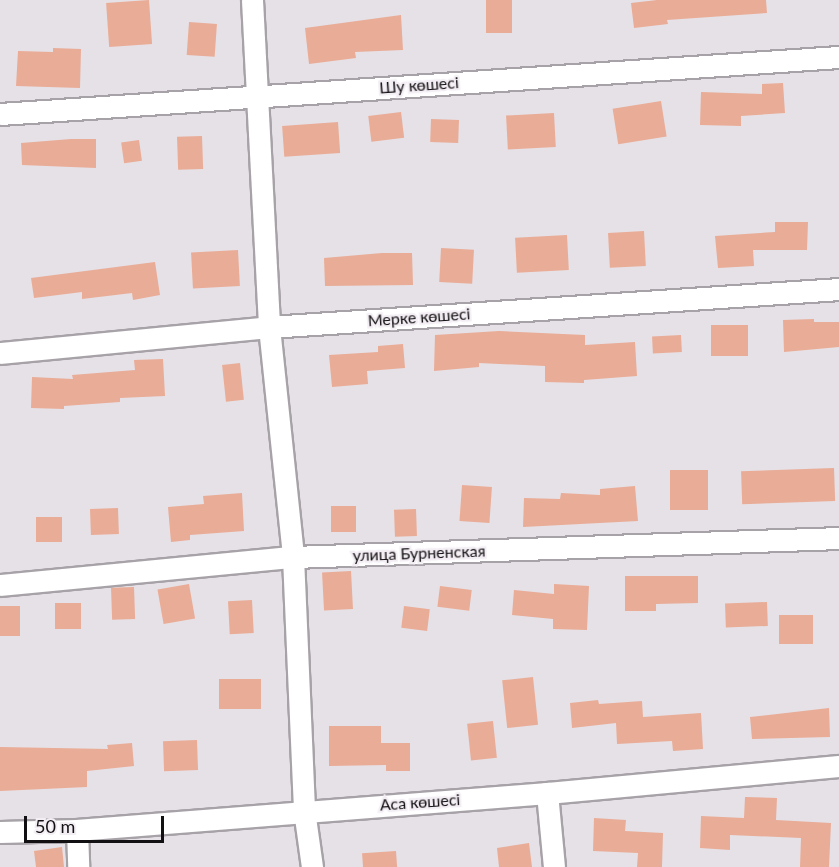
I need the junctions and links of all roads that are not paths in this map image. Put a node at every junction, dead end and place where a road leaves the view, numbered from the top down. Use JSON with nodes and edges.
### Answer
{"nodes":[{"id":1,"x":252,"y":0,"type":"edge"},
{"id":2,"x":839,"y":57,"type":"edge"},
{"id":3,"x":259,"y":96,"type":"junction"},
{"id":4,"x":0,"y":114,"type":"edge"},
{"id":5,"x":839,"y":289,"type":"edge"},
{"id":6,"x":269,"y":327,"type":"junction"},
{"id":7,"x":0,"y":353,"type":"edge"},
{"id":8,"x":839,"y":538,"type":"edge"},
{"id":9,"x":293,"y":557,"type":"junction"},
{"id":10,"x":0,"y":585,"type":"edge"},
{"id":11,"x":839,"y":766,"type":"edge"},
{"id":12,"x":547,"y":793,"type":"junction"},
{"id":13,"x":304,"y":810,"type":"junction"},
{"id":14,"x":76,"y":830,"type":"junction"},
{"id":15,"x":0,"y":832,"type":"edge"},
{"id":16,"x":78,"y":867,"type":"edge"},
{"id":17,"x":312,"y":867,"type":"edge"},
{"id":18,"x":554,"y":867,"type":"edge"}],
"edges":[{"from":1,"to":3,"type":"street"},
{"from":2,"to":3,"type":"street","name":"Шу көшесі"},
{"from":3,"to":4,"type":"street","name":"Шу көшесі"},
{"from":3,"to":6,"type":"street"},
{"from":5,"to":6,"type":"street","name":"Мерке көшесі"},
{"from":6,"to":7,"type":"street","name":"Мерке көшесі"},
{"from":6,"to":9,"type":"street"},
{"from":8,"to":9,"type":"street","name":"улица Бурненская"},
{"from":9,"to":10,"type":"street","name":"улица Бурненская"},
{"from":9,"to":13,"type":"street"},
{"from":11,"to":12,"type":"street","name":"Аса көшесі"},
{"from":12,"to":13,"type":"street","name":"Аса көшесі"},
{"from":12,"to":18,"type":"street"},
{"from":13,"to":14,"type":"street","name":"Аса көшесі"},
{"from":13,"to":17,"type":"street"},
{"from":14,"to":15,"type":"street","name":"Аса көшесі"},
{"from":14,"to":16,"type":"street"}]}
